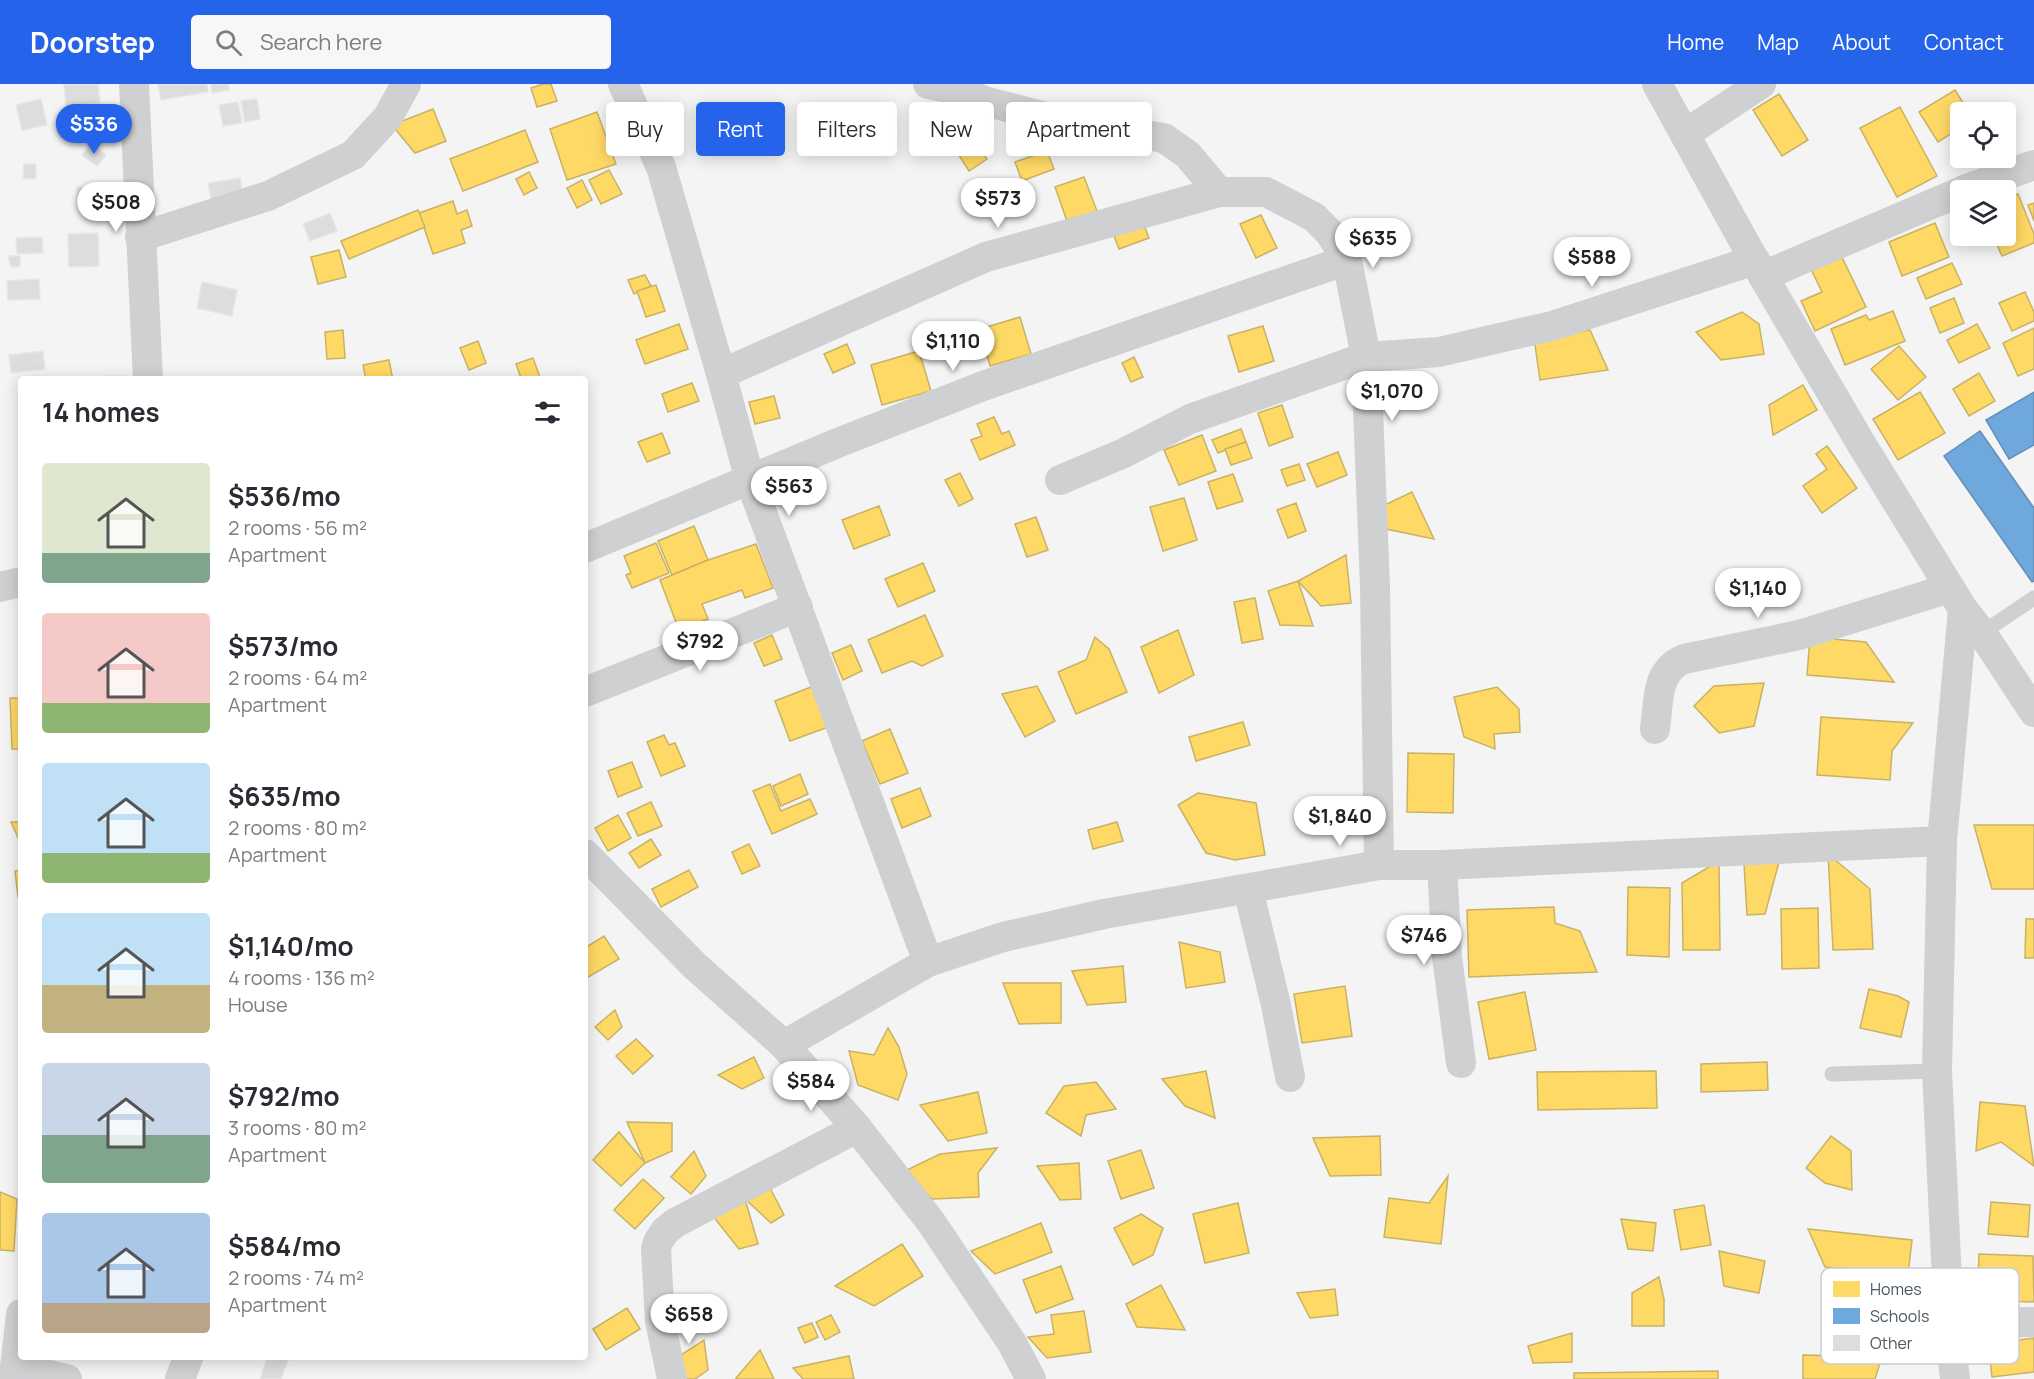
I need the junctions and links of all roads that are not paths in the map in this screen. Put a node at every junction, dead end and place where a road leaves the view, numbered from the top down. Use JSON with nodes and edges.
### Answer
{"nodes":[{"id":1,"x":134,"y":84,"type":"edge"},
{"id":2,"x":406,"y":84,"type":"edge"},
{"id":3,"x":623,"y":84,"type":"edge"},
{"id":4,"x":928,"y":84,"type":"edge"},
{"id":5,"x":1657,"y":84,"type":"edge"},
{"id":6,"x":1761,"y":84,"type":"edge"},
{"id":7,"x":1685,"y":134,"type":"junction"},
{"id":8,"x":2034,"y":165,"type":"edge"},
{"id":9,"x":1992,"y":180,"type":"edge"},
{"id":10,"x":1219,"y":192,"type":"junction"},
{"id":11,"x":1950,"y":196,"type":"edge"},
{"id":12,"x":140,"y":237,"type":"junction"},
{"id":13,"x":1347,"y":260,"type":"junction"},
{"id":14,"x":1759,"y":268,"type":"junction"},
{"id":15,"x":1366,"y":357,"type":"junction"},
{"id":16,"x":722,"y":375,"type":"junction"},
{"id":17,"x":148,"y":376,"type":"edge"},
{"id":18,"x":750,"y":480,"type":"junction"},
{"id":19,"x":1060,"y":480,"type":"dead end"},
{"id":20,"x":588,"y":548,"type":"edge"},
{"id":21,"x":18,"y":583,"type":"edge"},
{"id":22,"x":0,"y":587,"type":"edge"},
{"id":23,"x":2034,"y":598,"type":"edge"},
{"id":24,"x":1956,"y":599,"type":"junction"},
{"id":25,"x":798,"y":607,"type":"junction"},
{"id":26,"x":1982,"y":633,"type":"junction"},
{"id":27,"x":588,"y":691,"type":"edge"},
{"id":28,"x":2034,"y":712,"type":"edge"},
{"id":29,"x":1655,"y":729,"type":"dead end"},
{"id":30,"x":1942,"y":841,"type":"junction"},
{"id":31,"x":588,"y":857,"type":"edge"},
{"id":32,"x":1379,"y":865,"type":"junction"},
{"id":33,"x":1442,"y":865,"type":"junction"},
{"id":34,"x":1248,"y":889,"type":"junction"},
{"id":35,"x":928,"y":962,"type":"junction"},
{"id":36,"x":784,"y":1046,"type":"junction"},
{"id":37,"x":1461,"y":1063,"type":"dead end"},
{"id":38,"x":1937,"y":1071,"type":"junction"},
{"id":39,"x":1832,"y":1074,"type":"dead end"},
{"id":40,"x":1290,"y":1077,"type":"dead end"},
{"id":41,"x":857,"y":1128,"type":"junction"},
{"id":42,"x":1946,"y":1268,"type":"edge"},
{"id":43,"x":18,"y":1303,"type":"edge"},
{"id":44,"x":0,"y":1304,"type":"edge"},
{"id":45,"x":2019,"y":1322,"type":"edge"},
{"id":46,"x":2034,"y":1322,"type":"edge"},
{"id":47,"x":18,"y":1334,"type":"edge"},
{"id":48,"x":187,"y":1360,"type":"edge"},
{"id":49,"x":1953,"y":1364,"type":"edge"},
{"id":50,"x":12,"y":1373,"type":"edge"},
{"id":51,"x":67,"y":1379,"type":"edge"},
{"id":52,"x":180,"y":1379,"type":"edge"},
{"id":53,"x":672,"y":1379,"type":"edge"},
{"id":54,"x":1030,"y":1379,"type":"edge"},
{"id":55,"x":1954,"y":1379,"type":"edge"}],
"edges":[{"from":1,"to":12,"type":"street"},
{"from":2,"to":12,"type":"street"},
{"from":3,"to":16,"type":"street"},
{"from":4,"to":10,"type":"street"},
{"from":5,"to":7,"type":"street"},
{"from":6,"to":7,"type":"street"},
{"from":7,"to":14,"type":"street"},
{"from":8,"to":9,"type":"street"},
{"from":10,"to":13,"type":"street"},
{"from":10,"to":16,"type":"street"},
{"from":11,"to":14,"type":"street"},
{"from":12,"to":17,"type":"street"},
{"from":13,"to":15,"type":"street"},
{"from":13,"to":18,"type":"street"},
{"from":14,"to":15,"type":"street"},
{"from":14,"to":24,"type":"street"},
{"from":15,"to":19,"type":"street"},
{"from":15,"to":32,"type":"street"},
{"from":16,"to":18,"type":"street"},
{"from":18,"to":20,"type":"street"},
{"from":18,"to":25,"type":"street"},
{"from":21,"to":22,"type":"street"},
{"from":23,"to":26,"type":"lane"},
{"from":24,"to":26,"type":"street"},
{"from":24,"to":29,"type":"street"},
{"from":24,"to":30,"type":"street"},
{"from":25,"to":27,"type":"street"},
{"from":25,"to":35,"type":"street"},
{"from":26,"to":28,"type":"street"},
{"from":30,"to":33,"type":"street"},
{"from":30,"to":38,"type":"street"},
{"from":31,"to":36,"type":"street"},
{"from":32,"to":33,"type":"street"},
{"from":32,"to":34,"type":"street"},
{"from":33,"to":37,"type":"street"},
{"from":34,"to":35,"type":"street"},
{"from":34,"to":40,"type":"street"},
{"from":35,"to":36,"type":"street"},
{"from":36,"to":41,"type":"street"},
{"from":38,"to":39,"type":"lane"},
{"from":38,"to":42,"type":"street"},
{"from":41,"to":53,"type":"street"},
{"from":41,"to":54,"type":"street"},
{"from":43,"to":44,"type":"street"},
{"from":45,"to":46,"type":"street"},
{"from":47,"to":50,"type":"street"},
{"from":48,"to":52,"type":"street"},
{"from":49,"to":55,"type":"street"},
{"from":50,"to":51,"type":"street"}]}
